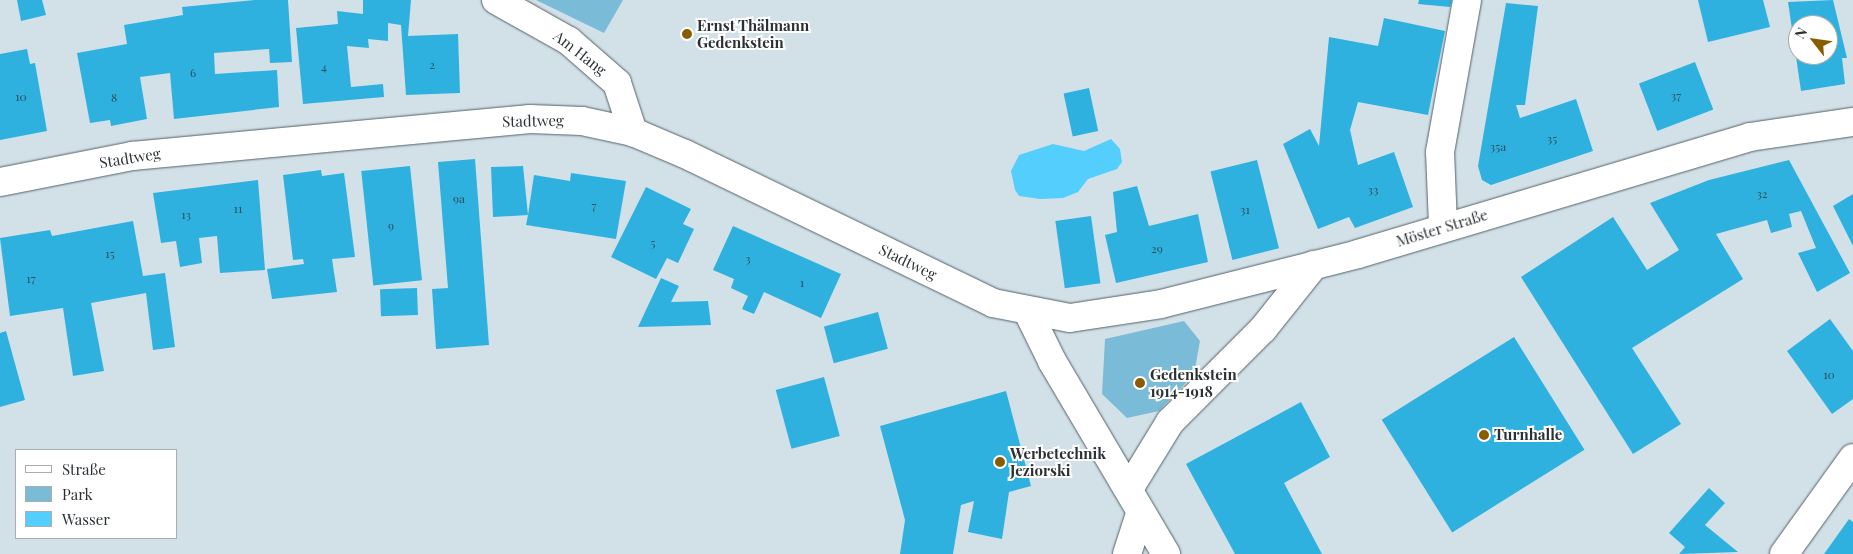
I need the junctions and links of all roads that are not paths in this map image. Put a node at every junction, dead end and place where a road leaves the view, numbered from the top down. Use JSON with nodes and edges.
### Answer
{"nodes":[{"id":1,"x":496,"y":0,"type":"edge"},
{"id":2,"x":1467,"y":0,"type":"edge"},
{"id":3,"x":1853,"y":122,"type":"edge"},
{"id":4,"x":633,"y":132,"type":"junction"},
{"id":5,"x":0,"y":182,"type":"edge"},
{"id":6,"x":1444,"y":226,"type":"junction"},
{"id":7,"x":1314,"y":265,"type":"junction"},
{"id":8,"x":1029,"y":314,"type":"junction"},
{"id":9,"x":1853,"y":458,"type":"edge"},
{"id":10,"x":1129,"y":489,"type":"junction"},
{"id":11,"x":1140,"y":514,"type":"junction"},
{"id":12,"x":1127,"y":554,"type":"edge"},
{"id":13,"x":1166,"y":554,"type":"edge"},
{"id":14,"x":1784,"y":554,"type":"edge"}],
"edges":[{"from":1,"to":4,"type":"street","name":"Am Hang"},
{"from":2,"to":6,"type":"street"},
{"from":3,"to":6,"type":"street","name":"Möster Straße"},
{"from":4,"to":5,"type":"street","name":"Stadtweg"},
{"from":4,"to":8,"type":"street","name":"Stadtweg"},
{"from":6,"to":7,"type":"street","name":"Möster Straße"},
{"from":7,"to":8,"type":"street","name":"Möster Straße"},
{"from":7,"to":10,"type":"street"},
{"from":8,"to":10,"type":"street"},
{"from":9,"to":14,"type":"street"},
{"from":10,"to":11,"type":"street"},
{"from":11,"to":12,"type":"street"},
{"from":11,"to":13,"type":"street"}]}
